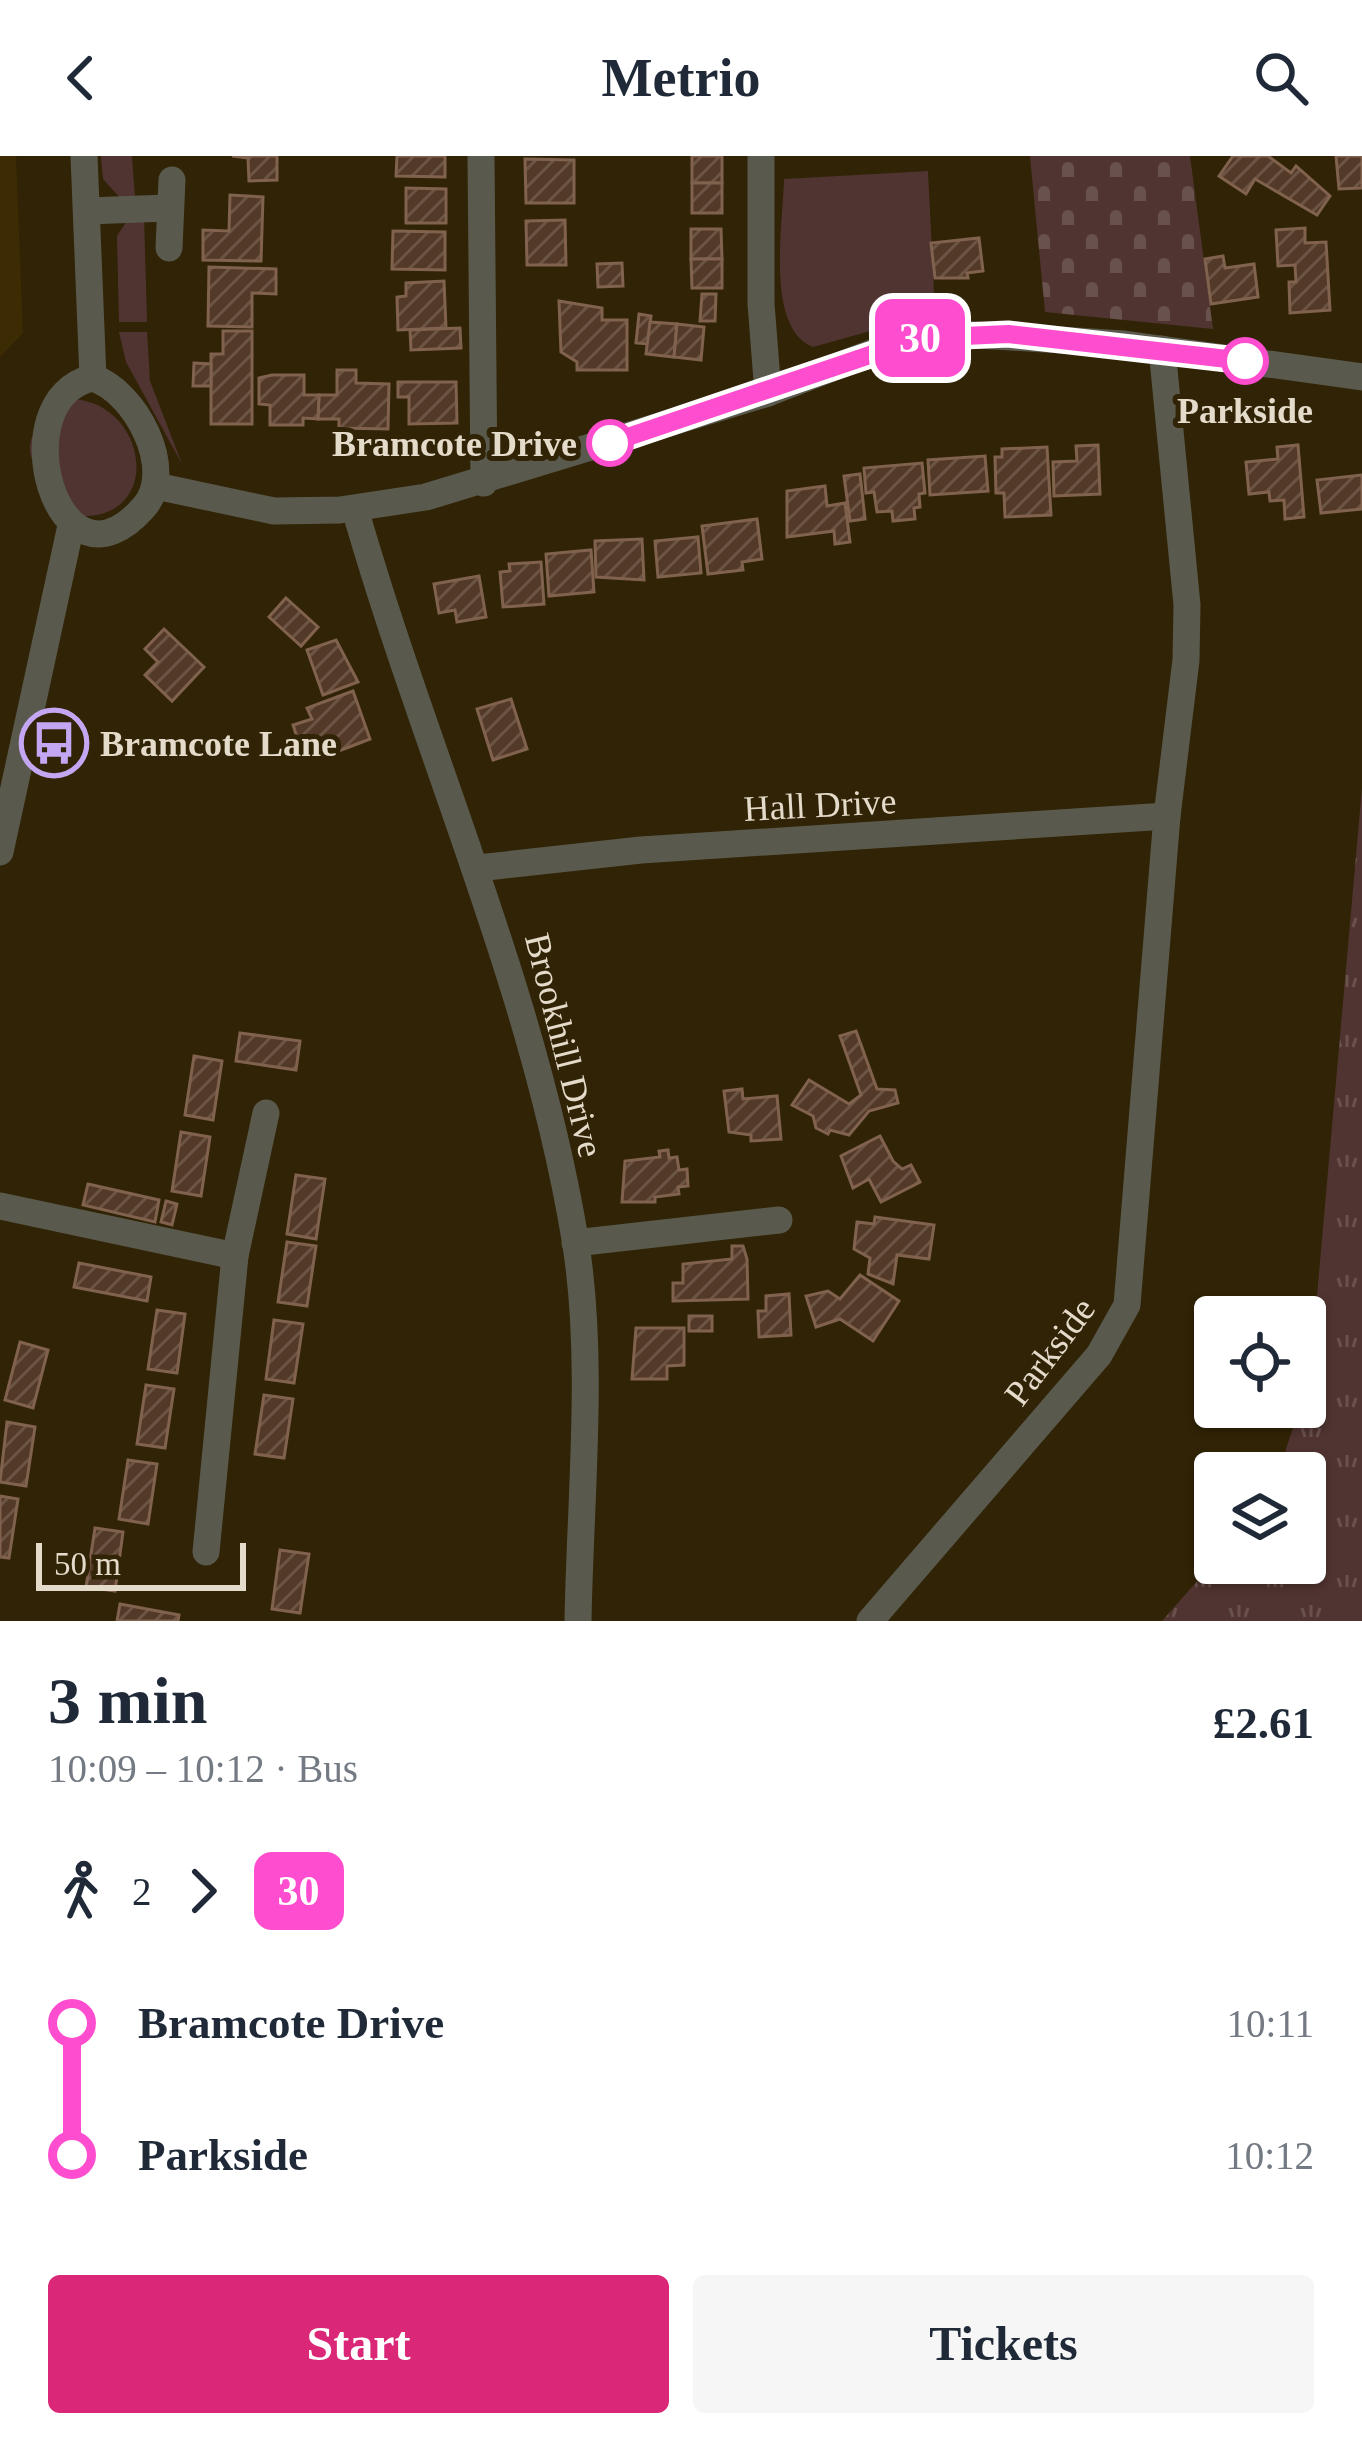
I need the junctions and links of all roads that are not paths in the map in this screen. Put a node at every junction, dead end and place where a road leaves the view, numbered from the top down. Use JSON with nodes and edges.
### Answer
{"nodes":[{"id":1,"x":84,"y":156,"type":"edge"},
{"id":2,"x":482,"y":156,"type":"edge"},
{"id":3,"x":761,"y":156,"type":"edge"},
{"id":4,"x":87,"y":211,"type":"junction"},
{"id":5,"x":169,"y":248,"type":"dead end"},
{"id":6,"x":1162,"y":349,"type":"junction"},
{"id":7,"x":1362,"y":377,"type":"edge"},
{"id":8,"x":93,"y":378,"type":"junction"},
{"id":9,"x":768,"y":393,"type":"junction"},
{"id":10,"x":20,"y":417,"type":"dead end"},
{"id":11,"x":19,"y":476,"type":"dead end"},
{"id":12,"x":484,"y":483,"type":"junction"},
{"id":13,"x":156,"y":486,"type":"junction"},
{"id":14,"x":355,"y":509,"type":"junction"},
{"id":15,"x":70,"y":530,"type":"junction"},
{"id":16,"x":1168,"y":816,"type":"junction"},
{"id":17,"x":0,"y":852,"type":"edge"},
{"id":18,"x":478,"y":868,"type":"junction"},
{"id":19,"x":266,"y":1113,"type":"dead end"},
{"id":20,"x":0,"y":1205,"type":"edge"},
{"id":21,"x":779,"y":1220,"type":"dead end"},
{"id":22,"x":575,"y":1243,"type":"junction"},
{"id":23,"x":235,"y":1256,"type":"junction"},
{"id":24,"x":206,"y":1552,"type":"dead end"},
{"id":25,"x":578,"y":1621,"type":"edge"},
{"id":26,"x":870,"y":1621,"type":"edge"}],
"edges":[{"from":1,"to":4,"type":"street"},
{"from":2,"to":12,"type":"street"},
{"from":3,"to":9,"type":"street"},
{"from":4,"to":5,"type":"street"},
{"from":4,"to":8,"type":"street"},
{"from":6,"to":7,"type":"street"},
{"from":6,"to":9,"type":"street"},
{"from":6,"to":16,"type":"street","name":"Parkside"},
{"from":8,"to":10,"type":"street"},
{"from":8,"to":13,"type":"street"},
{"from":9,"to":12,"type":"street"},
{"from":11,"to":15,"type":"street"},
{"from":12,"to":14,"type":"street"},
{"from":13,"to":14,"type":"street"},
{"from":13,"to":15,"type":"street"},
{"from":14,"to":18,"type":"street","name":"Brookhill Drive"},
{"from":15,"to":17,"type":"street"},
{"from":16,"to":18,"type":"street","name":"Hall Drive"},
{"from":16,"to":26,"type":"street","name":"Parkside"},
{"from":18,"to":22,"type":"street","name":"Brookhill Drive"},
{"from":19,"to":23,"type":"street"},
{"from":20,"to":23,"type":"street"},
{"from":21,"to":22,"type":"street"},
{"from":22,"to":25,"type":"street","name":"Brookhill Drive"},
{"from":23,"to":24,"type":"street"}]}
